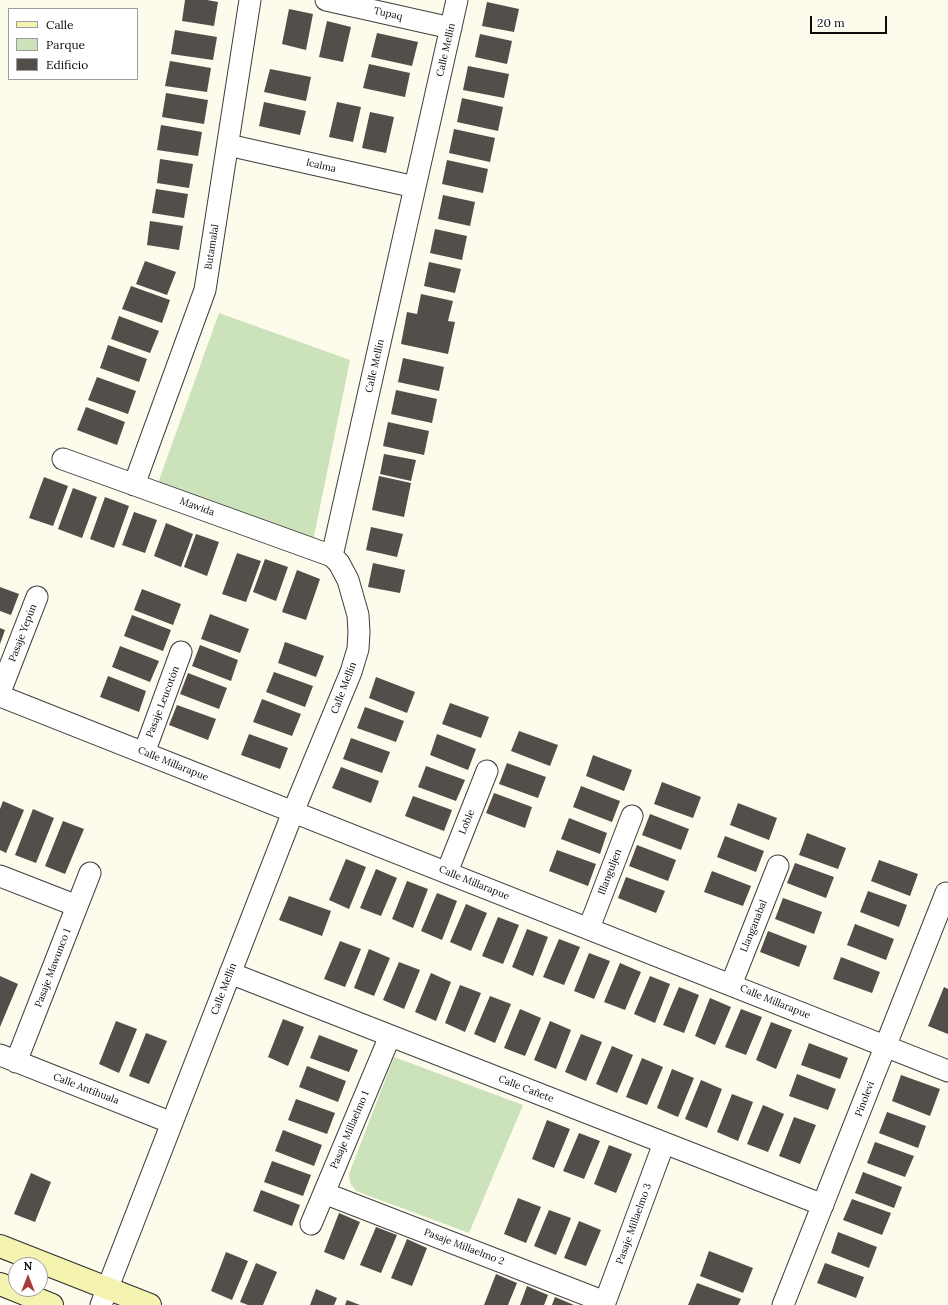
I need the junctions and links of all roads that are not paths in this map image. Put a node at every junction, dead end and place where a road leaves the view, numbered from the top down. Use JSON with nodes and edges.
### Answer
{"nodes":[{"id":1,"x":250,"y":0,"type":"edge"},
{"id":2,"x":326,"y":0,"type":"edge"},
{"id":3,"x":457,"y":0,"type":"edge"},
{"id":4,"x":451,"y":28,"type":"junction"},
{"id":5,"x":228,"y":145,"type":"junction"},
{"id":6,"x":415,"y":187,"type":"junction"},
{"id":7,"x":63,"y":459,"type":"dead end"},
{"id":8,"x":134,"y":485,"type":"junction"},
{"id":9,"x":332,"y":556,"type":"junction"},
{"id":10,"x":37,"y":597,"type":"dead end"},
{"id":11,"x":182,"y":652,"type":"dead end"},
{"id":12,"x":0,"y":692,"type":"edge"},
{"id":13,"x":0,"y":696,"type":"edge"},
{"id":14,"x":144,"y":753,"type":"junction"},
{"id":15,"x":487,"y":771,"type":"dead end"},
{"id":16,"x":293,"y":812,"type":"junction"},
{"id":17,"x":632,"y":816,"type":"dead end"},
{"id":18,"x":778,"y":866,"type":"dead end"},
{"id":19,"x":447,"y":872,"type":"junction"},
{"id":20,"x":90,"y":873,"type":"dead end"},
{"id":21,"x":0,"y":876,"type":"edge"},
{"id":22,"x":946,"y":893,"type":"dead end"},
{"id":23,"x":77,"y":906,"type":"junction"},
{"id":24,"x":589,"y":928,"type":"junction"},
{"id":25,"x":230,"y":973,"type":"junction"},
{"id":26,"x":731,"y":985,"type":"junction"},
{"id":27,"x":390,"y":1036,"type":"junction"},
{"id":28,"x":885,"y":1046,"type":"junction"},
{"id":29,"x":8,"y":1059,"type":"edge"},
{"id":30,"x":948,"y":1071,"type":"edge"},
{"id":31,"x":172,"y":1123,"type":"junction"},
{"id":32,"x":664,"y":1143,"type":"junction"},
{"id":33,"x":324,"y":1193,"type":"junction"},
{"id":34,"x":823,"y":1205,"type":"junction"},
{"id":35,"x":311,"y":1224,"type":"dead end"},
{"id":36,"x":0,"y":1246,"type":"edge"},
{"id":37,"x":0,"y":1284,"type":"edge"},
{"id":38,"x":104,"y":1297,"type":"edge"},
{"id":39,"x":604,"y":1303,"type":"edge"},
{"id":40,"x":52,"y":1305,"type":"edge"},
{"id":41,"x":150,"y":1305,"type":"edge"},
{"id":42,"x":783,"y":1305,"type":"edge"}],
"edges":[{"from":1,"to":5,"type":"street","name":"Butamalal"},
{"from":2,"to":4,"type":"street","name":"Tupaq"},
{"from":3,"to":4,"type":"street","name":"Calle Mellín"},
{"from":4,"to":6,"type":"street","name":"Calle Mellín"},
{"from":5,"to":6,"type":"street","name":"Icalma"},
{"from":5,"to":8,"type":"street","name":"Butamalal"},
{"from":6,"to":9,"type":"street","name":"Calle Mellín"},
{"from":7,"to":8,"type":"street","name":"Mawida"},
{"from":8,"to":9,"type":"street","name":"Mawida"},
{"from":9,"to":16,"type":"street","name":"Calle Mellín"},
{"from":10,"to":12,"type":"street","name":"Pasaje Yepún"},
{"from":11,"to":14,"type":"street","name":"Pasaje Leucotón"},
{"from":13,"to":14,"type":"street","name":"Calle Millarapue"},
{"from":14,"to":16,"type":"street","name":"Calle Millarapue"},
{"from":15,"to":19,"type":"street","name":"Loble"},
{"from":16,"to":19,"type":"street","name":"Calle Millarapue"},
{"from":16,"to":25,"type":"street","name":"Calle Mellín"},
{"from":17,"to":24,"type":"street","name":"Illanguljen"},
{"from":18,"to":26,"type":"street","name":"Llanganabal"},
{"from":19,"to":24,"type":"street","name":"Calle Millarapue"},
{"from":20,"to":23,"type":"street","name":"Pasaje Mawunco 1"},
{"from":21,"to":23,"type":"street"},
{"from":22,"to":28,"type":"street","name":"Pinolevi"},
{"from":23,"to":29,"type":"street","name":"Pasaje Mawunco 1"},
{"from":24,"to":26,"type":"street","name":"Calle Millarapue"},
{"from":25,"to":27,"type":"street","name":"Calle Cañete"},
{"from":25,"to":31,"type":"street","name":"Calle Mellín"},
{"from":26,"to":28,"type":"street","name":"Calle Millarapue"},
{"from":27,"to":32,"type":"street","name":"Calle Cañete"},
{"from":27,"to":33,"type":"street","name":"Pasaje Millaelmo 1"},
{"from":28,"to":30,"type":"street","name":"Calle Millarapue"},
{"from":28,"to":34,"type":"street","name":"Pinolevi"},
{"from":29,"to":31,"type":"street","name":"Calle Antihuala"},
{"from":31,"to":38,"type":"street","name":"Calle Mellín"},
{"from":32,"to":34,"type":"street","name":"Calle Cañete"},
{"from":32,"to":39,"type":"street","name":"Pasaje Millaelmo 3"},
{"from":33,"to":35,"type":"street","name":"Pasaje Millaelmo 1"},
{"from":33,"to":39,"type":"street","name":"Pasaje Millaelmo 2"},
{"from":34,"to":42,"type":"street","name":"Pinolevi"},
{"from":36,"to":38,"type":"street"},
{"from":37,"to":40,"type":"street"},
{"from":38,"to":41,"type":"street"}]}
